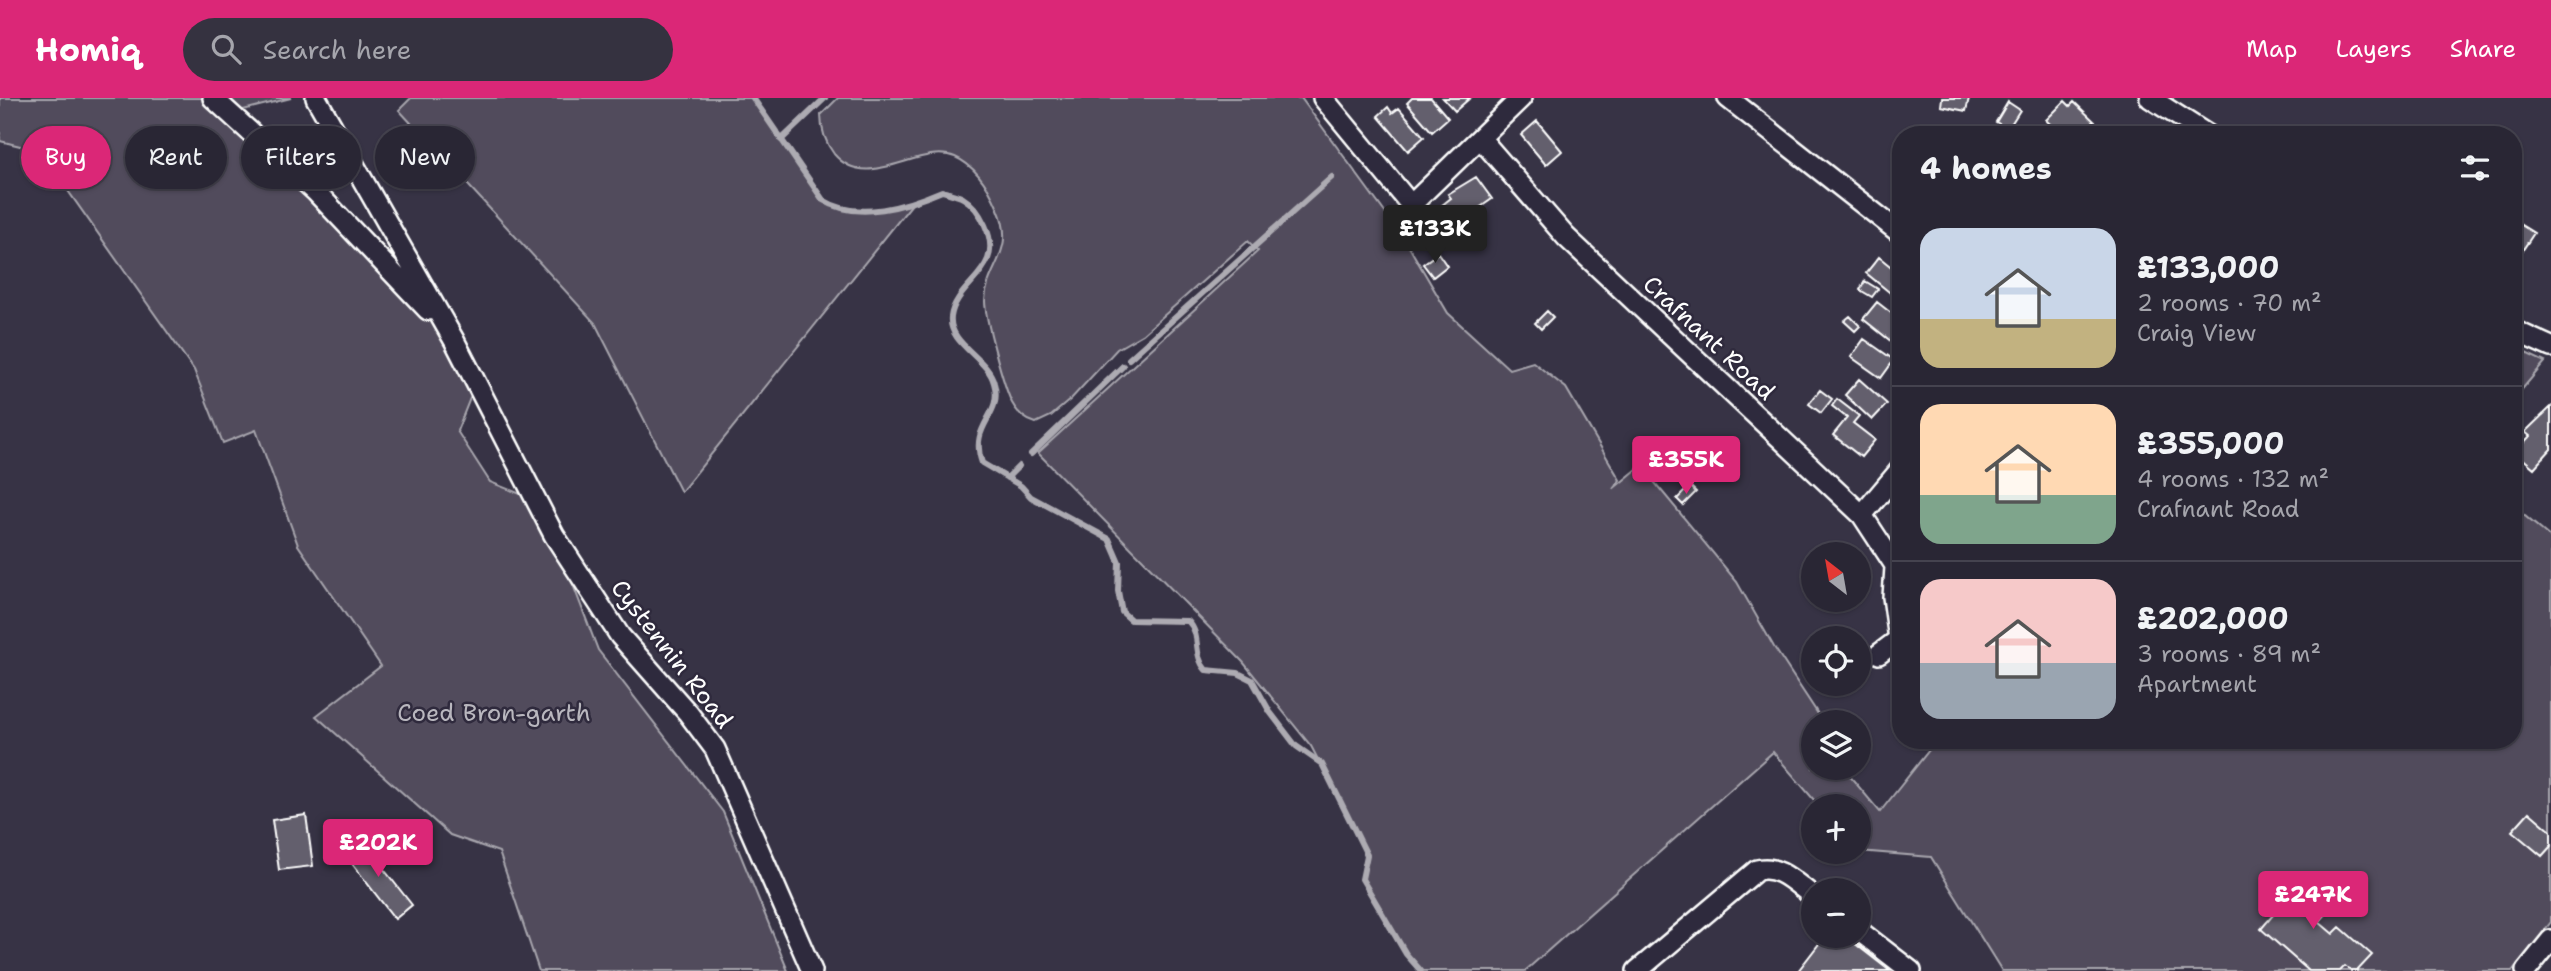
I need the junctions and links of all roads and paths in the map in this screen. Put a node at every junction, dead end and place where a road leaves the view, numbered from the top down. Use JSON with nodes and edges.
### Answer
{"nodes":[{"id":1,"x":213,"y":98,"type":"edge"},
{"id":2,"x":316,"y":98,"type":"edge"},
{"id":3,"x":1323,"y":98,"type":"edge"},
{"id":4,"x":1521,"y":98,"type":"edge"},
{"id":5,"x":1728,"y":98,"type":"edge"},
{"id":6,"x":2150,"y":98,"type":"edge"},
{"id":7,"x":2194,"y":126,"type":"edge"},
{"id":8,"x":1481,"y":139,"type":"junction"},
{"id":9,"x":1892,"y":227,"type":"edge"},
{"id":10,"x":2522,"y":334,"type":"edge"},
{"id":11,"x":454,"y":340,"type":"junction"},
{"id":12,"x":2551,"y":348,"type":"edge"},
{"id":13,"x":1892,"y":479,"type":"edge"},
{"id":14,"x":1861,"y":515,"type":"junction"},
{"id":15,"x":1892,"y":561,"type":"edge"},
{"id":16,"x":1892,"y":645,"type":"edge"},
{"id":17,"x":1879,"y":654,"type":"dead end"},
{"id":18,"x":1801,"y":887,"type":"edge"},
{"id":19,"x":1871,"y":940,"type":"edge"},
{"id":20,"x":2551,"y":940,"type":"edge"},
{"id":21,"x":812,"y":971,"type":"edge"},
{"id":22,"x":1637,"y":971,"type":"edge"},
{"id":23,"x":1911,"y":971,"type":"edge"},
{"id":24,"x":2526,"y":971,"type":"edge"}],
"edges":[{"from":1,"to":11,"type":"street"},
{"from":2,"to":11,"type":"street"},
{"from":3,"to":8,"type":"street"},
{"from":4,"to":8,"type":"street"},
{"from":5,"to":9,"type":"street"},
{"from":6,"to":7,"type":"street"},
{"from":8,"to":14,"type":"street","name":"Crafnant Road"},
{"from":10,"to":12,"type":"street"},
{"from":11,"to":21,"type":"street","name":"Cystennin Road"},
{"from":13,"to":14,"type":"street"},
{"from":14,"to":15,"type":"street","name":"Crafnant Road"},
{"from":16,"to":17,"type":"street"},
{"from":18,"to":22,"type":"street"},
{"from":19,"to":23,"type":"street"},
{"from":20,"to":24,"type":"street"}]}
